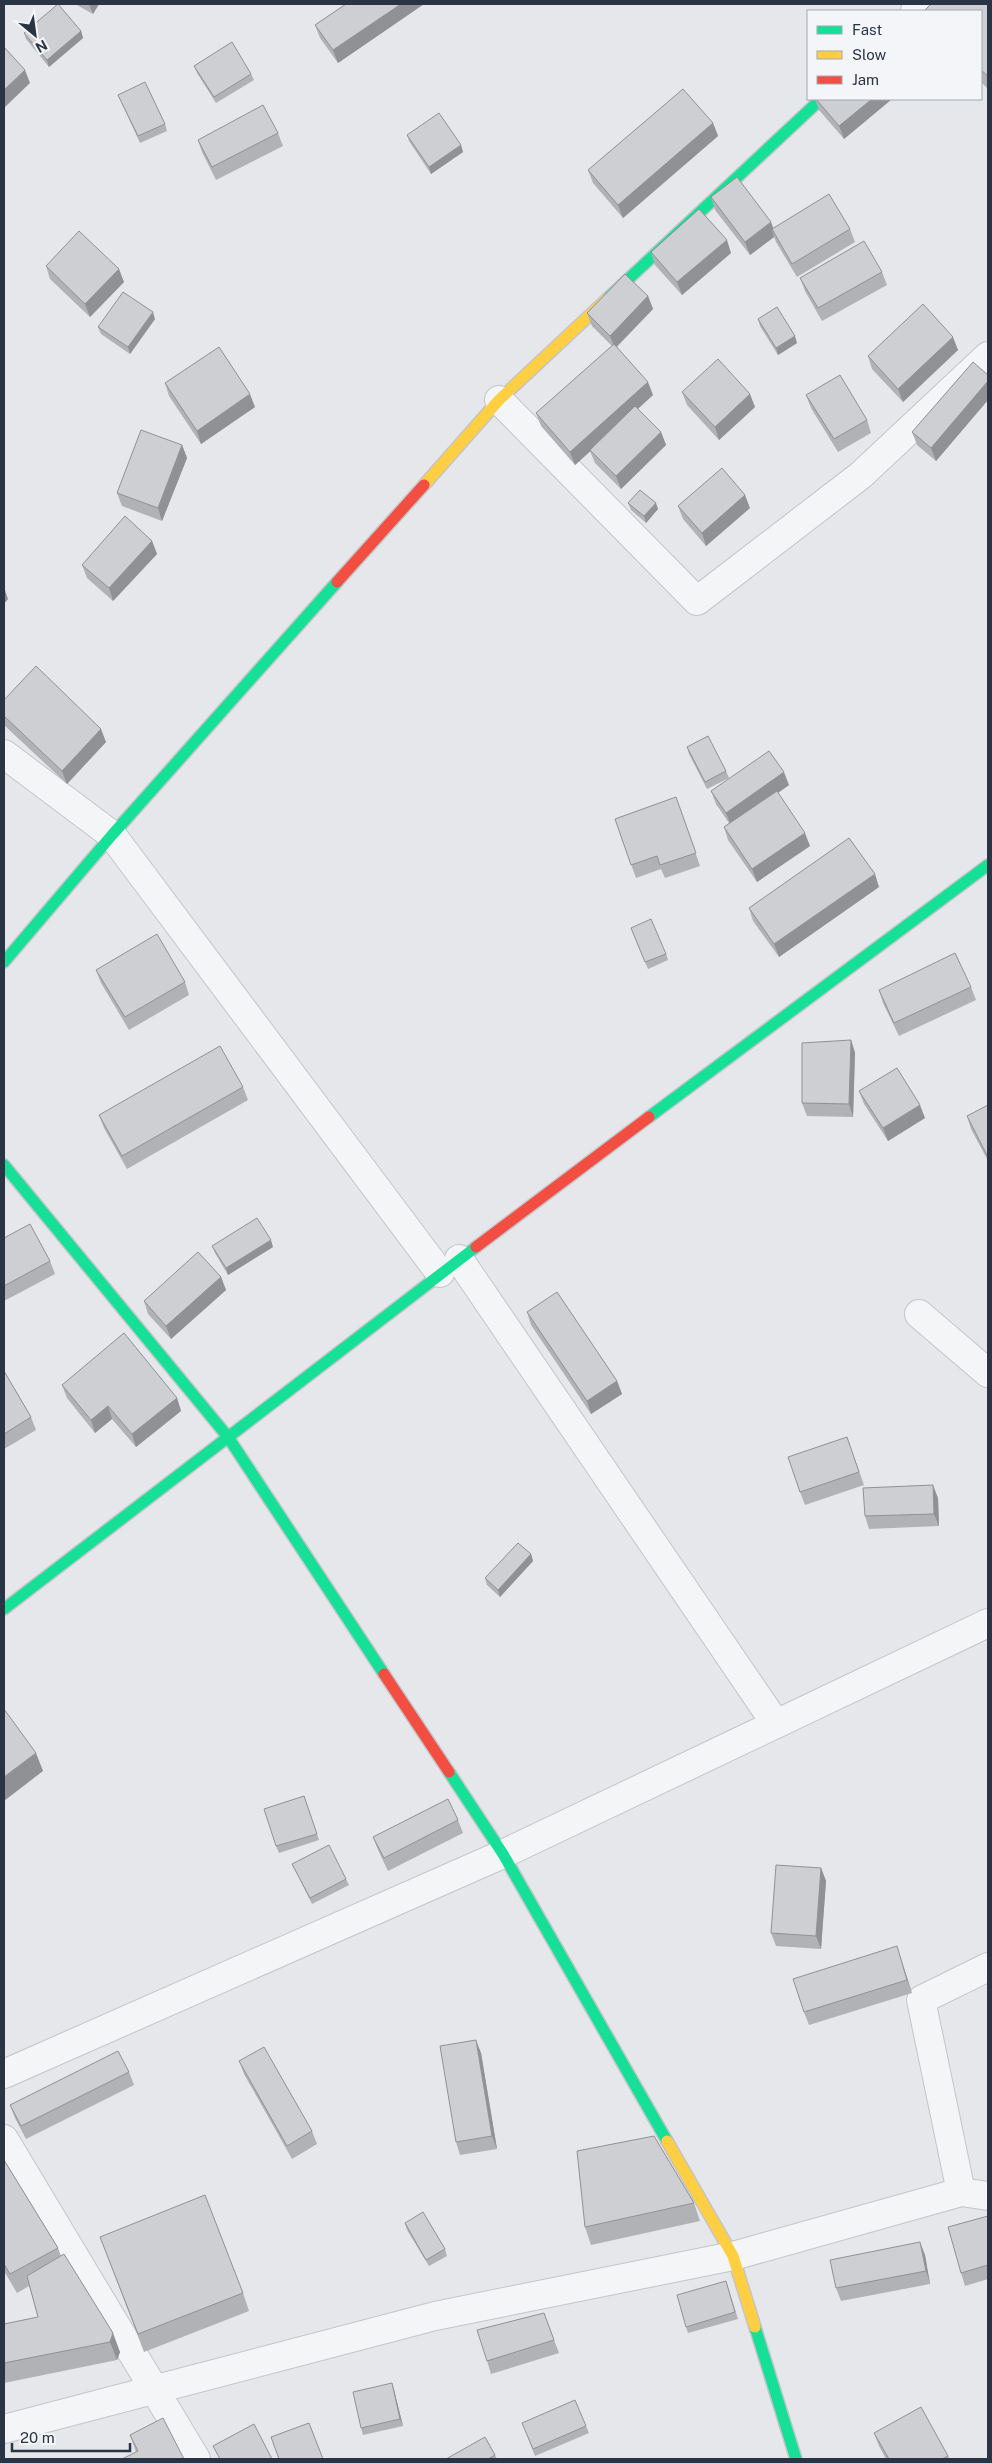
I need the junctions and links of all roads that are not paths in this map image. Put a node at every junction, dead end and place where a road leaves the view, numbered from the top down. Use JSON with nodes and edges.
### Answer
{"nodes":[{"id":1,"x":820,"y":100,"type":"edge"},
{"id":2,"x":988,"y":356,"type":"edge"},
{"id":3,"x":499,"y":400,"type":"junction"},
{"id":4,"x":4,"y":754,"type":"edge"},
{"id":5,"x":112,"y":835,"type":"junction"},
{"id":6,"x":988,"y":865,"type":"edge"},
{"id":7,"x":4,"y":962,"type":"edge"},
{"id":8,"x":4,"y":1165,"type":"edge"},
{"id":9,"x":450,"y":1266,"type":"junction"},
{"id":10,"x":919,"y":1314,"type":"dead end"},
{"id":11,"x":988,"y":1373,"type":"edge"},
{"id":12,"x":228,"y":1437,"type":"junction"},
{"id":13,"x":4,"y":1609,"type":"edge"},
{"id":14,"x":988,"y":1624,"type":"edge"},
{"id":15,"x":776,"y":1724,"type":"junction"},
{"id":16,"x":503,"y":1854,"type":"junction"},
{"id":17,"x":988,"y":1967,"type":"edge"},
{"id":18,"x":4,"y":2074,"type":"edge"},
{"id":19,"x":4,"y":2139,"type":"edge"},
{"id":20,"x":961,"y":2192,"type":"junction"},
{"id":21,"x":988,"y":2196,"type":"edge"},
{"id":22,"x":733,"y":2256,"type":"junction"},
{"id":23,"x":156,"y":2390,"type":"junction"},
{"id":24,"x":4,"y":2428,"type":"edge"},
{"id":25,"x":196,"y":2459,"type":"edge"},
{"id":26,"x":796,"y":2459,"type":"edge"}],
"edges":[{"from":1,"to":3,"type":"street"},
{"from":2,"to":3,"type":"street"},
{"from":3,"to":5,"type":"street"},
{"from":4,"to":5,"type":"street"},
{"from":5,"to":7,"type":"street"},
{"from":5,"to":9,"type":"street"},
{"from":6,"to":9,"type":"street"},
{"from":8,"to":12,"type":"street"},
{"from":9,"to":12,"type":"street"},
{"from":9,"to":15,"type":"street"},
{"from":10,"to":11,"type":"street"},
{"from":12,"to":13,"type":"street"},
{"from":12,"to":16,"type":"street"},
{"from":14,"to":15,"type":"street"},
{"from":15,"to":16,"type":"street"},
{"from":16,"to":18,"type":"street"},
{"from":16,"to":22,"type":"street"},
{"from":17,"to":20,"type":"street"},
{"from":19,"to":23,"type":"street"},
{"from":20,"to":21,"type":"street"},
{"from":20,"to":22,"type":"street"},
{"from":22,"to":23,"type":"street"},
{"from":22,"to":26,"type":"street"},
{"from":23,"to":24,"type":"street"},
{"from":23,"to":25,"type":"street"}]}
